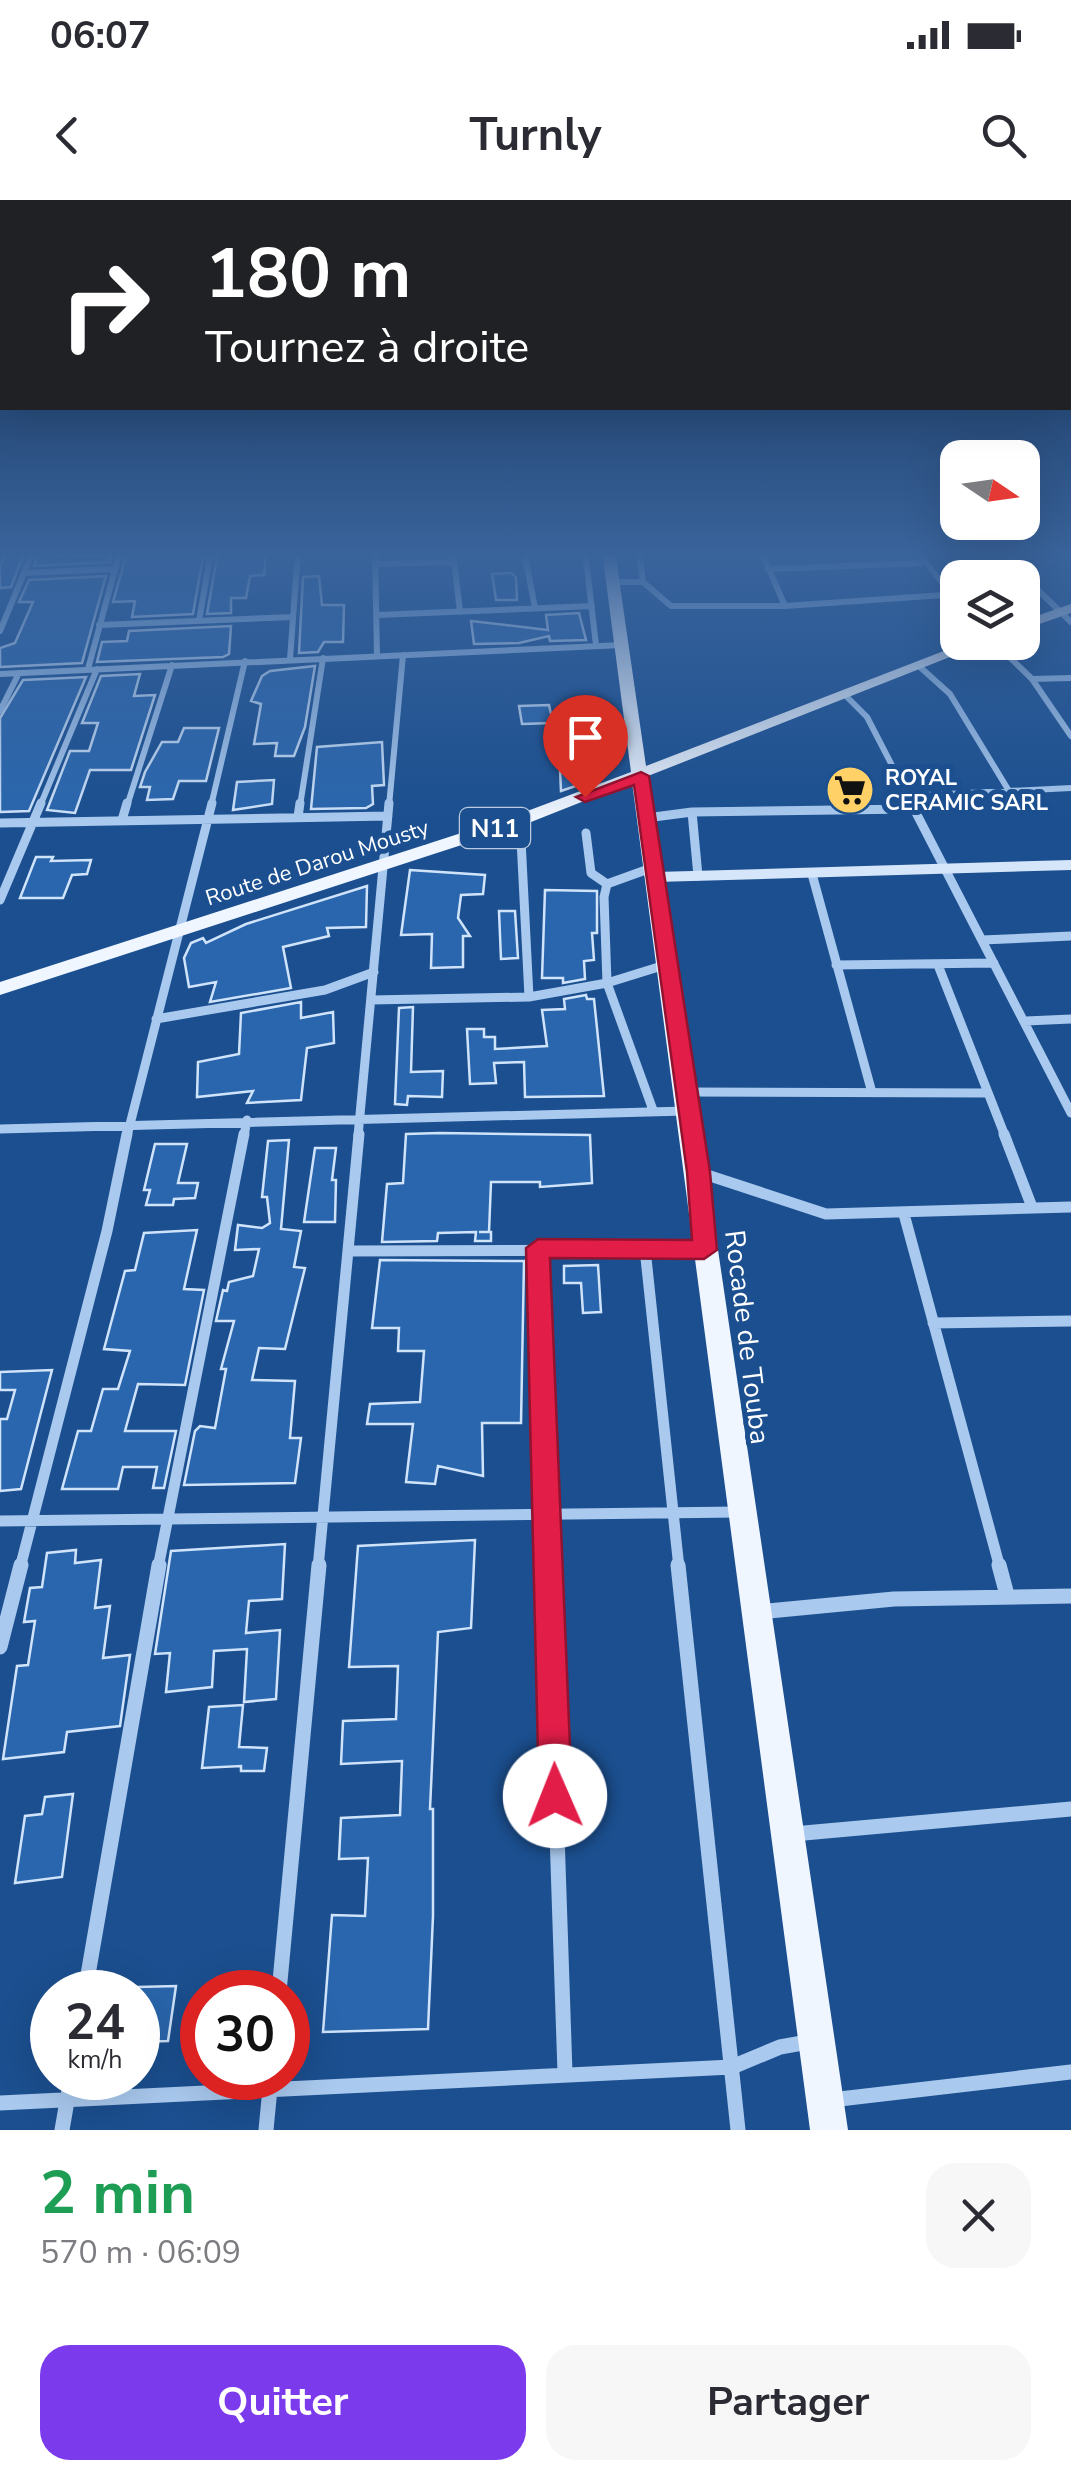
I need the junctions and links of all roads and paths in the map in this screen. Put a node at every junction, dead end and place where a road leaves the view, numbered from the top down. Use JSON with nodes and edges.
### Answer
{"nodes":[{"id":1,"x":96,"y":641,"type":"edge"},
{"id":2,"x":291,"y":641,"type":"edge"},
{"id":3,"x":377,"y":641,"type":"edge"},
{"id":4,"x":607,"y":641,"type":"edge"},
{"id":5,"x":609,"y":641,"type":"edge"},
{"id":6,"x":609,"y":645,"type":"junction"},
{"id":7,"x":403,"y":655,"type":"junction"},
{"id":8,"x":377,"y":656,"type":"junction"},
{"id":9,"x":324,"y":658,"type":"junction"},
{"id":10,"x":290,"y":659,"type":"junction"},
{"id":11,"x":940,"y":659,"type":"edge"},
{"id":12,"x":1012,"y":660,"type":"edge"},
{"id":13,"x":246,"y":662,"type":"junction"},
{"id":14,"x":172,"y":665,"type":"junction"},
{"id":15,"x":920,"y":668,"type":"junction"},
{"id":16,"x":92,"y":669,"type":"junction"},
{"id":17,"x":19,"y":673,"type":"junction"},
{"id":18,"x":0,"y":674,"type":"edge"},
{"id":19,"x":1071,"y":678,"type":"edge"},
{"id":20,"x":1032,"y":679,"type":"junction"},
{"id":21,"x":844,"y":694,"type":"junction"},
{"id":22,"x":0,"y":712,"type":"edge"},
{"id":23,"x":1071,"y":736,"type":"edge"},
{"id":24,"x":641,"y":776,"type":"junction"},
{"id":25,"x":1071,"y":788,"type":"edge"},
{"id":26,"x":1009,"y":791,"type":"junction"},
{"id":27,"x":905,"y":796,"type":"junction"},
{"id":28,"x":912,"y":810,"type":"junction"},
{"id":29,"x":692,"y":812,"type":"junction"},
{"id":30,"x":388,"y":816,"type":"junction"},
{"id":31,"x":298,"y":818,"type":"junction"},
{"id":32,"x":646,"y":818,"type":"junction"},
{"id":33,"x":122,"y":820,"type":"junction"},
{"id":34,"x":208,"y":820,"type":"junction"},
{"id":35,"x":520,"y":820,"type":"junction"},
{"id":36,"x":0,"y":822,"type":"edge"},
{"id":37,"x":32,"y":823,"type":"junction"},
{"id":38,"x":586,"y":833,"type":"dead end"},
{"id":39,"x":384,"y":865,"type":"junction"},
{"id":40,"x":1071,"y":866,"type":"edge"},
{"id":41,"x":655,"y":872,"type":"junction"},
{"id":42,"x":944,"y":872,"type":"junction"},
{"id":43,"x":812,"y":874,"type":"junction"},
{"id":44,"x":698,"y":876,"type":"junction"},
{"id":45,"x":3,"y":884,"type":"edge"},
{"id":46,"x":608,"y":884,"type":"junction"},
{"id":47,"x":0,"y":900,"type":"edge"},
{"id":48,"x":183,"y":929,"type":"junction"},
{"id":49,"x":1071,"y":936,"type":"edge"},
{"id":50,"x":982,"y":940,"type":"junction"},
{"id":51,"x":994,"y":963,"type":"junction"},
{"id":52,"x":938,"y":964,"type":"junction"},
{"id":53,"x":666,"y":965,"type":"junction"},
{"id":54,"x":836,"y":965,"type":"junction"},
{"id":55,"x":374,"y":972,"type":"junction"},
{"id":56,"x":608,"y":983,"type":"junction"},
{"id":57,"x":0,"y":989,"type":"edge"},
{"id":58,"x":528,"y":997,"type":"junction"},
{"id":59,"x":371,"y":1000,"type":"junction"},
{"id":60,"x":156,"y":1019,"type":"junction"},
{"id":61,"x":1071,"y":1019,"type":"edge"},
{"id":62,"x":1026,"y":1021,"type":"junction"},
{"id":63,"x":871,"y":1089,"type":"junction"},
{"id":64,"x":988,"y":1092,"type":"junction"},
{"id":65,"x":686,"y":1102,"type":"junction"},
{"id":66,"x":654,"y":1110,"type":"junction"},
{"id":67,"x":1071,"y":1113,"type":"edge"},
{"id":68,"x":247,"y":1120,"type":"junction"},
{"id":69,"x":360,"y":1120,"type":"junction"},
{"id":70,"x":129,"y":1125,"type":"junction"},
{"id":71,"x":0,"y":1128,"type":"edge"},
{"id":72,"x":698,"y":1172,"type":"junction"},
{"id":73,"x":1032,"y":1207,"type":"junction"},
{"id":74,"x":1071,"y":1207,"type":"edge"},
{"id":75,"x":904,"y":1214,"type":"junction"},
{"id":76,"x":538,"y":1248,"type":"junction"},
{"id":77,"x":645,"y":1249,"type":"junction"},
{"id":78,"x":348,"y":1250,"type":"junction"},
{"id":79,"x":704,"y":1250,"type":"junction"},
{"id":80,"x":933,"y":1323,"type":"junction"},
{"id":81,"x":1070,"y":1324,"type":"edge"},
{"id":82,"x":550,"y":1512,"type":"junction"},
{"id":83,"x":675,"y":1512,"type":"junction"},
{"id":84,"x":741,"y":1512,"type":"junction"},
{"id":85,"x":323,"y":1516,"type":"junction"},
{"id":86,"x":167,"y":1518,"type":"junction"},
{"id":87,"x":33,"y":1520,"type":"junction"},
{"id":88,"x":0,"y":1522,"type":"edge"},
{"id":89,"x":1007,"y":1595,"type":"junction"},
{"id":90,"x":1071,"y":1596,"type":"edge"},
{"id":91,"x":756,"y":1612,"type":"junction"},
{"id":92,"x":0,"y":1647,"type":"edge"},
{"id":93,"x":1071,"y":1809,"type":"edge"},
{"id":94,"x":788,"y":1834,"type":"junction"},
{"id":95,"x":89,"y":1970,"type":"edge"},
{"id":96,"x":281,"y":1970,"type":"edge"},
{"id":97,"x":817,"y":2041,"type":"junction"},
{"id":98,"x":732,"y":2067,"type":"junction"},
{"id":99,"x":1071,"y":2072,"type":"edge"},
{"id":100,"x":565,"y":2074,"type":"junction"},
{"id":101,"x":310,"y":2084,"type":"edge"},
{"id":102,"x":67,"y":2100,"type":"joint"},
{"id":103,"x":269,"y":2100,"type":"edge"},
{"id":104,"x":825,"y":2101,"type":"junction"},
{"id":105,"x":0,"y":2102,"type":"edge"},
{"id":106,"x":62,"y":2130,"type":"edge"},
{"id":107,"x":266,"y":2130,"type":"edge"},
{"id":108,"x":738,"y":2130,"type":"edge"},
{"id":109,"x":829,"y":2130,"type":"edge"}],
"edges":[{"from":1,"to":16,"type":"street"},
{"from":2,"to":10,"type":"street"},
{"from":3,"to":8,"type":"street"},
{"from":4,"to":6,"type":"street"},
{"from":5,"to":6,"type":"main road","name":"Rocade de Touba"},
{"from":6,"to":7,"type":"street"},
{"from":6,"to":24,"type":"main road","name":"Rocade de Touba"},
{"from":7,"to":8,"type":"street"},
{"from":7,"to":30,"type":"street"},
{"from":8,"to":9,"type":"street"},
{"from":9,"to":10,"type":"street"},
{"from":9,"to":31,"type":"street"},
{"from":10,"to":13,"type":"street"},
{"from":11,"to":15,"type":"main road","name":"Route de Darou Mousty","number":"N11"},
{"from":12,"to":20,"type":"street"},
{"from":13,"to":14,"type":"street"},
{"from":13,"to":34,"type":"street"},
{"from":14,"to":16,"type":"street"},
{"from":14,"to":33,"type":"street"},
{"from":15,"to":21,"type":"main road","name":"Route de Darou Mousty","number":"N11"},
{"from":15,"to":26,"type":"street"},
{"from":16,"to":17,"type":"street"},
{"from":16,"to":37,"type":"street"},
{"from":17,"to":18,"type":"street"},
{"from":17,"to":22,"type":"street"},
{"from":19,"to":20,"type":"street"},
{"from":20,"to":23,"type":"street"},
{"from":21,"to":24,"type":"main road","name":"Route de Darou Mousty","number":"N11"},
{"from":21,"to":27,"type":"street"},
{"from":24,"to":32,"type":"main road","name":"Rocade de Touba"},
{"from":24,"to":35,"type":"main road","name":"Route de Darou Mousty","number":"N11"},
{"from":25,"to":26,"type":"street"},
{"from":26,"to":27,"type":"street"},
{"from":27,"to":28,"type":"street"},
{"from":28,"to":29,"type":"street"},
{"from":28,"to":42,"type":"street"},
{"from":29,"to":32,"type":"street"},
{"from":29,"to":44,"type":"street"},
{"from":30,"to":31,"type":"street"},
{"from":30,"to":39,"type":"street"},
{"from":31,"to":34,"type":"street"},
{"from":32,"to":41,"type":"main road","name":"Rocade de Touba"},
{"from":33,"to":34,"type":"street"},
{"from":33,"to":37,"type":"street"},
{"from":34,"to":48,"type":"street"},
{"from":35,"to":39,"type":"main road","name":"Route de Darou Mousty","number":"N11"},
{"from":35,"to":58,"type":"street"},
{"from":36,"to":37,"type":"street"},
{"from":37,"to":45,"type":"street"},
{"from":38,"to":46,"type":"street"},
{"from":39,"to":48,"type":"main road","name":"Route de Darou Mousty","number":"N11"},
{"from":39,"to":55,"type":"street"},
{"from":40,"to":42,"type":"street"},
{"from":41,"to":44,"type":"street"},
{"from":41,"to":46,"type":"street"},
{"from":41,"to":53,"type":"main road","name":"Rocade de Touba"},
{"from":42,"to":43,"type":"street"},
{"from":42,"to":50,"type":"street"},
{"from":43,"to":44,"type":"street"},
{"from":43,"to":54,"type":"street"},
{"from":45,"to":47,"type":"street"},
{"from":46,"to":56,"type":"street"},
{"from":48,"to":57,"type":"main road","name":"Route de Darou Mousty","number":"N11"},
{"from":48,"to":60,"type":"street"},
{"from":49,"to":50,"type":"street"},
{"from":50,"to":51,"type":"street"},
{"from":51,"to":52,"type":"street"},
{"from":51,"to":62,"type":"street"},
{"from":52,"to":54,"type":"street"},
{"from":52,"to":64,"type":"street"},
{"from":53,"to":56,"type":"street"},
{"from":53,"to":65,"type":"main road","name":"Rocade de Touba"},
{"from":54,"to":63,"type":"street"},
{"from":55,"to":59,"type":"street"},
{"from":55,"to":60,"type":"street"},
{"from":56,"to":58,"type":"street"},
{"from":56,"to":66,"type":"street"},
{"from":58,"to":59,"type":"street"},
{"from":59,"to":69,"type":"street"},
{"from":60,"to":70,"type":"street"},
{"from":61,"to":62,"type":"street"},
{"from":62,"to":67,"type":"street"},
{"from":63,"to":64,"type":"street"},
{"from":63,"to":65,"type":"street"},
{"from":64,"to":73,"type":"street"},
{"from":65,"to":66,"type":"street"},
{"from":65,"to":72,"type":"main road","name":"Rocade de Touba"},
{"from":66,"to":69,"type":"street"},
{"from":68,"to":69,"type":"street"},
{"from":68,"to":70,"type":"street"},
{"from":68,"to":86,"type":"street"},
{"from":69,"to":78,"type":"street"},
{"from":70,"to":71,"type":"street"},
{"from":70,"to":87,"type":"street"},
{"from":72,"to":75,"type":"street"},
{"from":72,"to":79,"type":"main road","name":"Rocade de Touba"},
{"from":73,"to":74,"type":"street"},
{"from":73,"to":75,"type":"street"},
{"from":75,"to":80,"type":"street"},
{"from":76,"to":77,"type":"street"},
{"from":76,"to":78,"type":"street"},
{"from":76,"to":82,"type":"street"},
{"from":77,"to":79,"type":"street"},
{"from":77,"to":83,"type":"street"},
{"from":78,"to":85,"type":"street"},
{"from":79,"to":84,"type":"main road","name":"Rocade de Touba"},
{"from":80,"to":81,"type":"street"},
{"from":80,"to":89,"type":"street"},
{"from":82,"to":83,"type":"street"},
{"from":82,"to":85,"type":"street"},
{"from":82,"to":100,"type":"street"},
{"from":83,"to":84,"type":"street"},
{"from":83,"to":98,"type":"street"},
{"from":84,"to":91,"type":"main road","name":"Rocade de Touba"},
{"from":85,"to":86,"type":"street"},
{"from":85,"to":96,"type":"street"},
{"from":86,"to":87,"type":"street"},
{"from":86,"to":95,"type":"street"},
{"from":87,"to":88,"type":"street"},
{"from":87,"to":92,"type":"street"},
{"from":89,"to":90,"type":"street"},
{"from":89,"to":91,"type":"street"},
{"from":91,"to":94,"type":"main road","name":"Rocade de Touba"},
{"from":93,"to":94,"type":"street"},
{"from":94,"to":97,"type":"main road","name":"Rocade de Touba"},
{"from":97,"to":98,"type":"street"},
{"from":97,"to":104,"type":"main road","name":"Rocade de Touba"},
{"from":98,"to":100,"type":"street"},
{"from":98,"to":108,"type":"street"},
{"from":99,"to":104,"type":"street"},
{"from":100,"to":101,"type":"street"},
{"from":102,"to":105,"type":"street"},
{"from":102,"to":106,"type":"street"},
{"from":103,"to":107,"type":"street"},
{"from":104,"to":109,"type":"main road","name":"Rocade de Touba"}]}
